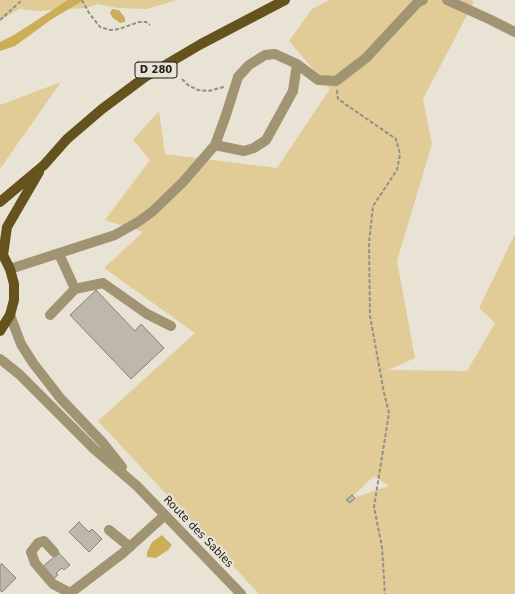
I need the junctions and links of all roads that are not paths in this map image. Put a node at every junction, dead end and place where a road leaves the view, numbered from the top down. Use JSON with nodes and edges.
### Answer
{"nodes":[{"id":1,"x":286,"y":0,"type":"edge"},
{"id":2,"x":423,"y":0,"type":"edge"},
{"id":3,"x":447,"y":0,"type":"edge"},
{"id":4,"x":515,"y":32,"type":"edge"},
{"id":5,"x":297,"y":64,"type":"junction"},
{"id":6,"x":215,"y":145,"type":"junction"},
{"id":7,"x":44,"y":165,"type":"junction"},
{"id":8,"x":0,"y":202,"type":"edge"},
{"id":9,"x":1,"y":253,"type":"edge"},
{"id":10,"x":59,"y":254,"type":"junction"},
{"id":11,"x":10,"y":269,"type":"junction"},
{"id":12,"x":75,"y":289,"type":"junction"},
{"id":13,"x":10,"y":315,"type":"junction"},
{"id":14,"x":50,"y":315,"type":"dead end"},
{"id":15,"x":171,"y":326,"type":"dead end"},
{"id":16,"x":0,"y":331,"type":"edge"},
{"id":17,"x":0,"y":358,"type":"edge"},
{"id":18,"x":137,"y":486,"type":"junction"},
{"id":19,"x":165,"y":515,"type":"junction"},
{"id":20,"x":109,"y":530,"type":"dead end"},
{"id":21,"x":130,"y":547,"type":"junction"},
{"id":22,"x":54,"y":552,"type":"dead end"},
{"id":23,"x":70,"y":594,"type":"edge"},
{"id":24,"x":241,"y":594,"type":"edge"}],
"edges":[{"from":1,"to":7,"type":"main road","number":"D 280"},
{"from":2,"to":5,"type":"street"},
{"from":3,"to":4,"type":"street"},
{"from":5,"to":6,"type":"street"},
{"from":5,"to":6,"type":"street"},
{"from":6,"to":10,"type":"street"},
{"from":7,"to":8,"type":"main road","number":"D 280"},
{"from":7,"to":9,"type":"main road","number":"D 280"},
{"from":9,"to":11,"type":"main road"},
{"from":10,"to":11,"type":"street"},
{"from":10,"to":12,"type":"street"},
{"from":11,"to":13,"type":"main road"},
{"from":12,"to":14,"type":"street"},
{"from":12,"to":15,"type":"street"},
{"from":13,"to":16,"type":"main road"},
{"from":13,"to":18,"type":"street"},
{"from":17,"to":18,"type":"street"},
{"from":18,"to":19,"type":"street","name":"Route des Sables"},
{"from":19,"to":21,"type":"street"},
{"from":19,"to":24,"type":"street","name":"Route des Sables"},
{"from":20,"to":21,"type":"street"},
{"from":21,"to":23,"type":"street"},
{"from":22,"to":23,"type":"street"}]}
